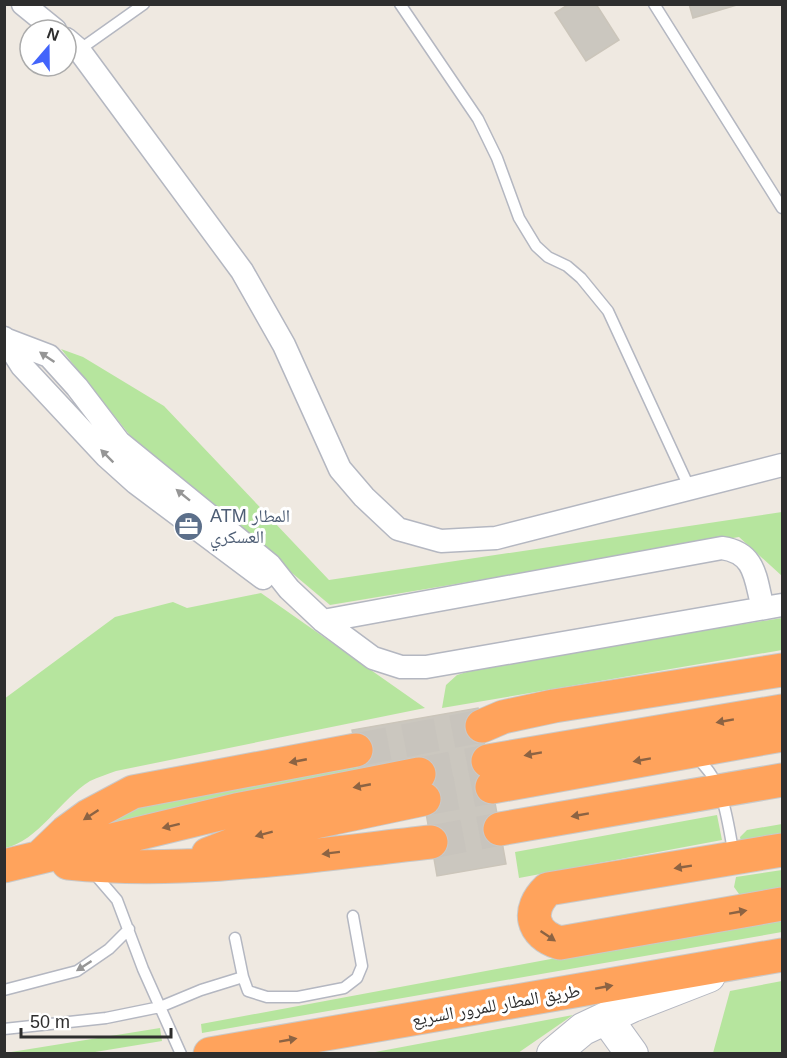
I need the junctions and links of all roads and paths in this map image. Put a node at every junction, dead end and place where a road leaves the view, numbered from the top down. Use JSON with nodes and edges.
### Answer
{"nodes":[{"id":1,"x":23,"y":4,"type":"edge"},
{"id":2,"x":144,"y":4,"type":"edge"},
{"id":3,"x":400,"y":4,"type":"edge"},
{"id":4,"x":654,"y":4,"type":"edge"},
{"id":5,"x":40,"y":18,"type":"edge"},
{"id":6,"x":78,"y":41,"type":"edge"},
{"id":7,"x":78,"y":52,"type":"edge"},
{"id":8,"x":783,"y":208,"type":"edge"},
{"id":9,"x":6,"y":339,"type":"edge"},
{"id":10,"x":77,"y":387,"type":"junction"},
{"id":11,"x":57,"y":404,"type":"junction"},
{"id":12,"x":783,"y":465,"type":"edge"},
{"id":13,"x":691,"y":489,"type":"junction"},
{"id":14,"x":289,"y":589,"type":"junction"},
{"id":15,"x":773,"y":607,"type":"edge"},
{"id":16,"x":323,"y":621,"type":"junction"},
{"id":17,"x":783,"y":670,"type":"edge"},
{"id":18,"x":783,"y":687,"type":"edge"},
{"id":19,"x":783,"y":711,"type":"edge"},
{"id":20,"x":783,"y":735,"type":"edge"},
{"id":21,"x":356,"y":750,"type":"tunnel mouth"},
{"id":22,"x":688,"y":752,"type":"junction"},
{"id":23,"x":783,"y":780,"type":"edge"},
{"id":24,"x":720,"y":791,"type":"junction"},
{"id":25,"x":500,"y":830,"type":"tunnel mouth"},
{"id":26,"x":431,"y":842,"type":"tunnel mouth"},
{"id":27,"x":783,"y":850,"type":"edge"},
{"id":28,"x":735,"y":858,"type":"junction"},
{"id":29,"x":37,"y":860,"type":"junction"},
{"id":30,"x":86,"y":864,"type":"junction"},
{"id":31,"x":177,"y":865,"type":"junction"},
{"id":32,"x":4,"y":866,"type":"edge"},
{"id":33,"x":783,"y":904,"type":"edge"},
{"id":34,"x":353,"y":916,"type":"dead end"},
{"id":35,"x":129,"y":928,"type":"junction"},
{"id":36,"x":235,"y":938,"type":"dead end"},
{"id":37,"x":783,"y":955,"type":"edge"},
{"id":38,"x":743,"y":963,"type":"junction"},
{"id":39,"x":243,"y":977,"type":"junction"},
{"id":40,"x":4,"y":990,"type":"edge"},
{"id":41,"x":160,"y":1007,"type":"junction"},
{"id":42,"x":606,"y":1018,"type":"junction"},
{"id":43,"x":4,"y":1029,"type":"edge"},
{"id":44,"x":181,"y":1053,"type":"edge"},
{"id":45,"x":210,"y":1053,"type":"edge"},
{"id":46,"x":553,"y":1053,"type":"edge"},
{"id":47,"x":632,"y":1053,"type":"edge"}],
"edges":[{"from":1,"to":5,"type":"street"},
{"from":2,"to":6,"type":"lane"},
{"from":3,"to":13,"type":"lane"},
{"from":4,"to":8,"type":"lane"},
{"from":7,"to":13,"type":"street"},
{"from":10,"to":9,"type":"street","one_way":true},
{"from":9,"to":11,"type":"street"},
{"from":10,"to":11,"type":"street"},
{"from":14,"to":10,"type":"street","one_way":true},
{"from":14,"to":11,"type":"street","one_way":true},
{"from":12,"to":13,"type":"street"},
{"from":14,"to":16,"type":"street"},
{"from":15,"to":16,"type":"street"},
{"from":15,"to":16,"type":"street"},
{"from":17,"to":18,"type":"highway"},
{"from":19,"to":22,"type":"highway"},
{"from":20,"to":22,"type":"highway"},
{"from":21,"to":29,"type":"highway","one_way":true},
{"from":22,"to":24,"type":"lane"},
{"from":23,"to":24,"type":"highway"},
{"from":24,"to":25,"type":"highway","one_way":true},
{"from":24,"to":28,"type":"lane"},
{"from":26,"to":31,"type":"highway","one_way":true},
{"from":27,"to":28,"type":"highway"},
{"from":28,"to":33,"type":"highway","one_way":true},
{"from":29,"to":30,"type":"highway"},
{"from":29,"to":31,"type":"highway"},
{"from":29,"to":32,"type":"highway"},
{"from":30,"to":31,"type":"highway"},
{"from":30,"to":35,"type":"lane"},
{"from":34,"to":39,"type":"lane"},
{"from":35,"to":40,"type":"lane","one_way":true},
{"from":35,"to":41,"type":"lane"},
{"from":36,"to":39,"type":"lane"},
{"from":37,"to":38,"type":"highway","name":"طريق المطار للمرور السريع"},
{"from":38,"to":42,"type":"street"},
{"from":45,"to":38,"type":"highway","name":"طريق المطار للمرور السريع","one_way":true},
{"from":39,"to":41,"type":"lane"},
{"from":41,"to":43,"type":"lane"},
{"from":41,"to":44,"type":"lane"},
{"from":42,"to":46,"type":"street"},
{"from":42,"to":47,"type":"street"}]}
